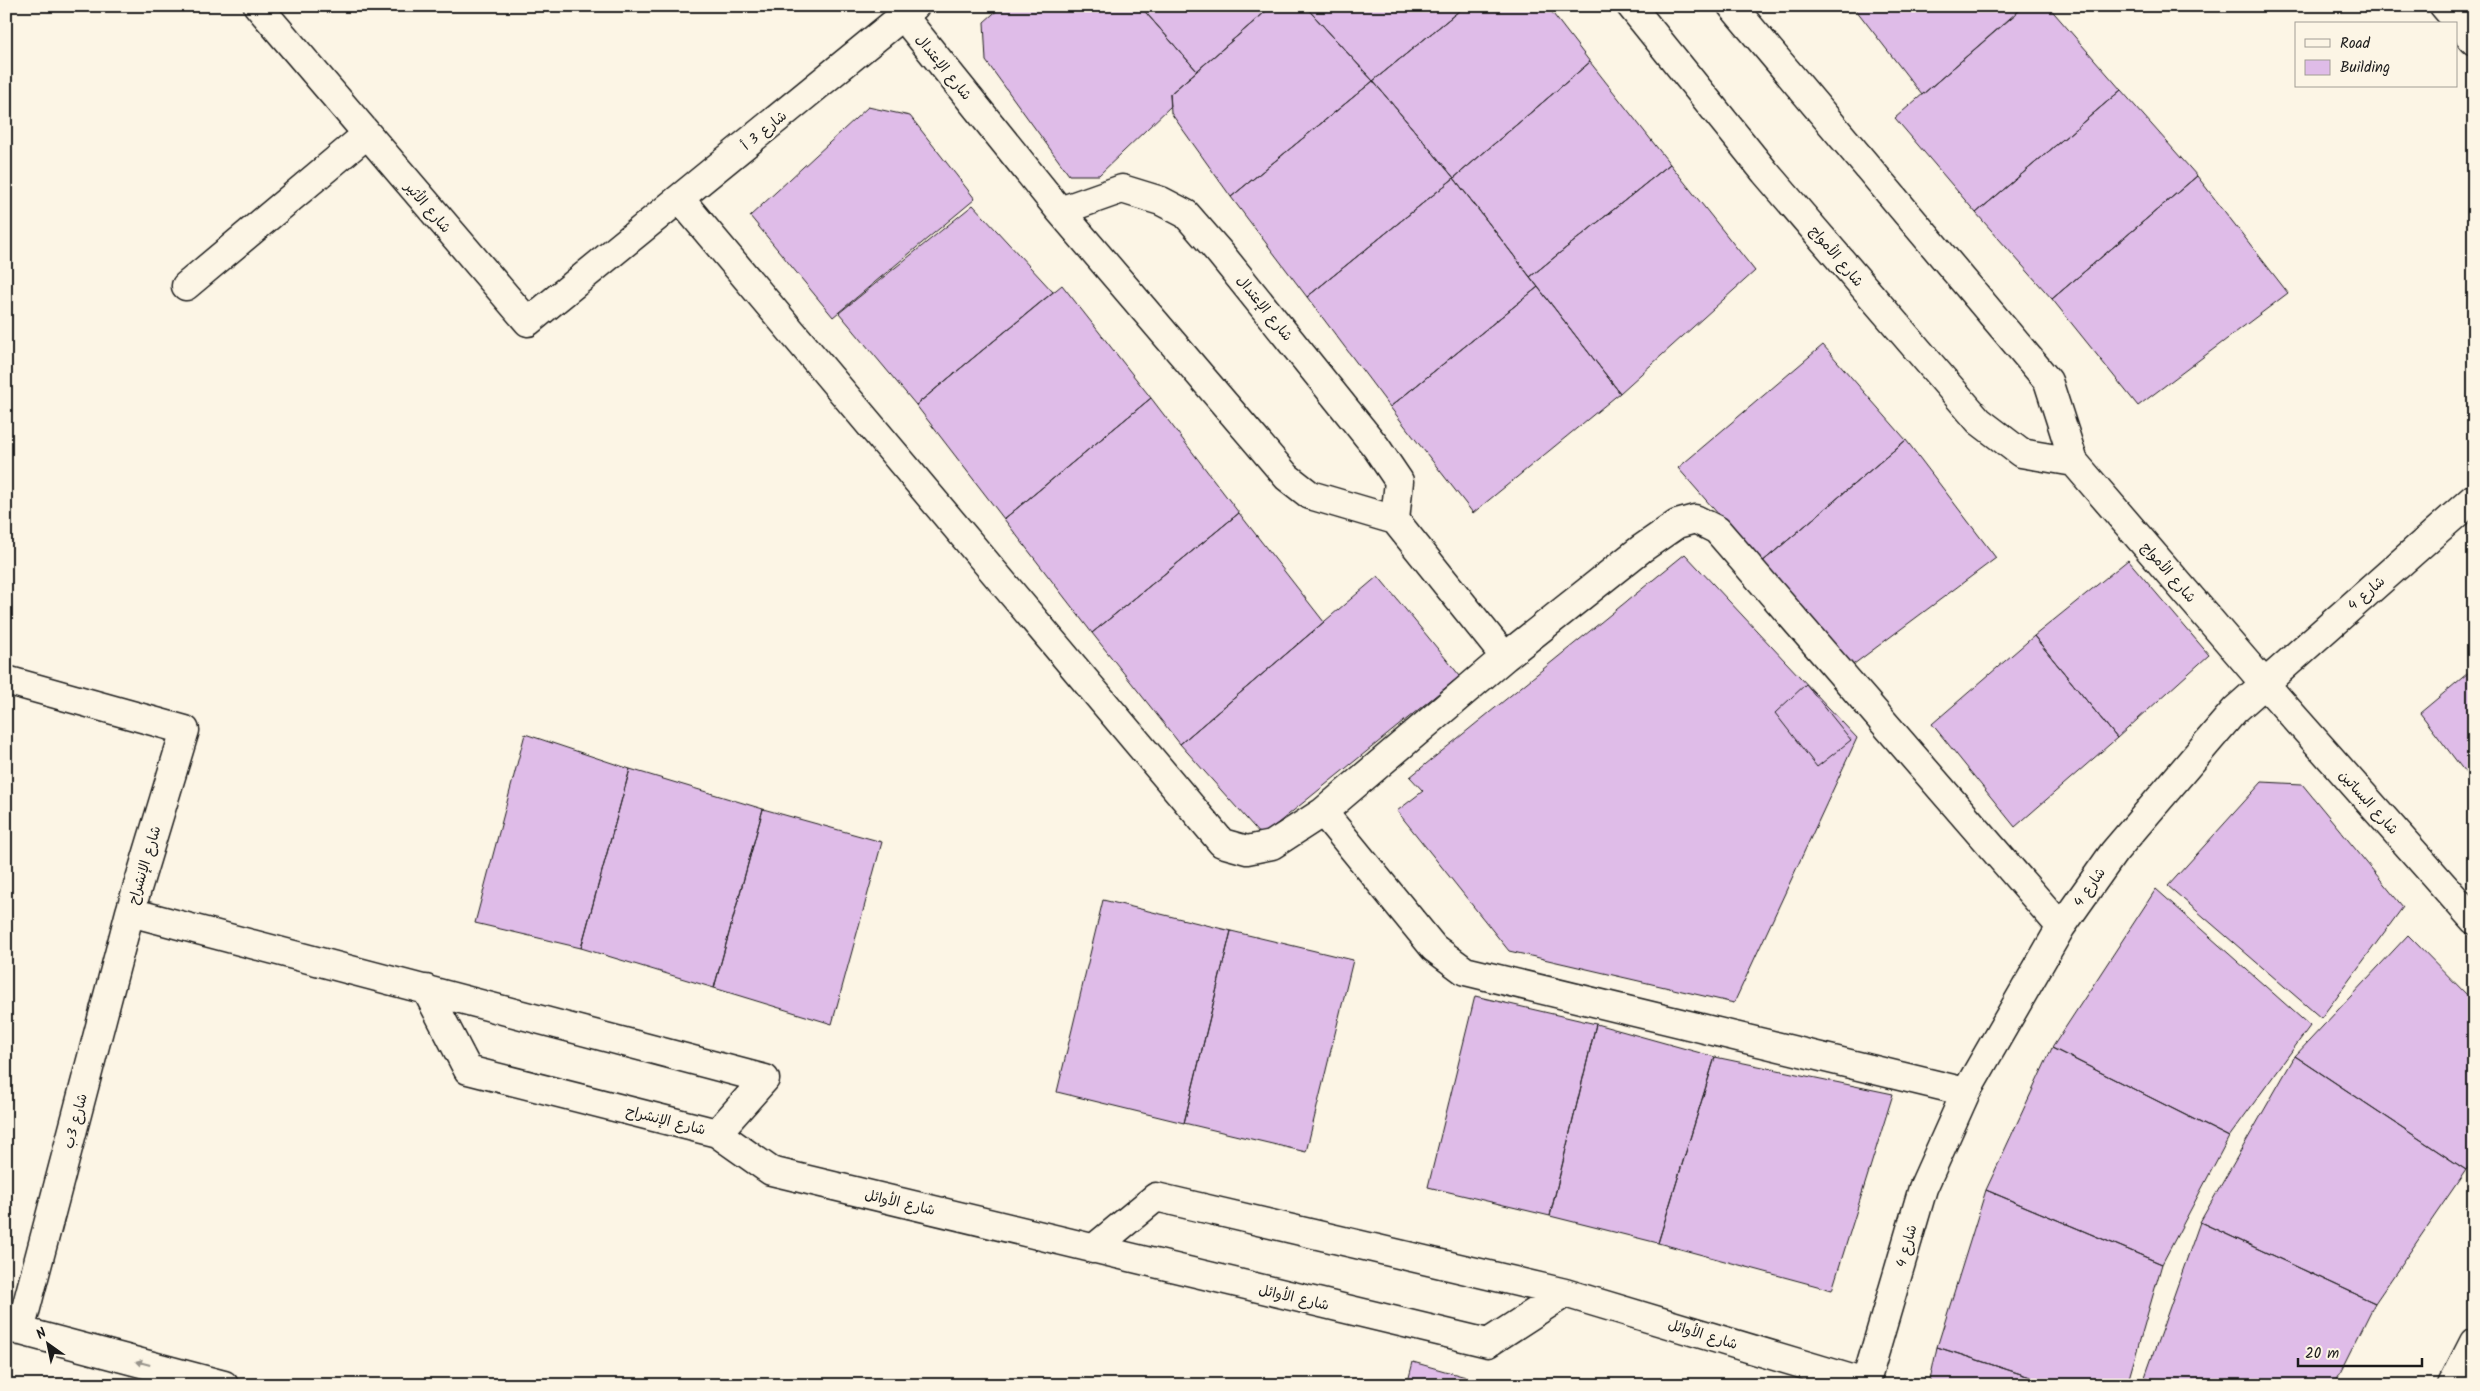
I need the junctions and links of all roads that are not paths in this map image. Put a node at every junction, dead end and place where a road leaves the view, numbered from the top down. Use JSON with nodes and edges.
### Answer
{"nodes":[{"id":1,"x":258,"y":6,"type":"edge"},
{"id":2,"x":1631,"y":6,"type":"edge"},
{"id":3,"x":1732,"y":6,"type":"edge"},
{"id":4,"x":2444,"y":6,"type":"edge"},
{"id":5,"x":909,"y":11,"type":"edge"},
{"id":6,"x":2458,"y":22,"type":"edge"},
{"id":7,"x":2458,"y":22,"type":"edge"},
{"id":8,"x":2474,"y":41,"type":"edge"},
{"id":9,"x":366,"y":136,"type":"junction"},
{"id":10,"x":680,"y":199,"type":"junction"},
{"id":11,"x":1060,"y":211,"type":"junction"},
{"id":12,"x":613,"y":254,"type":"joint"},
{"id":13,"x":186,"y":286,"type":"dead end"},
{"id":14,"x":2074,"y":462,"type":"junction"},
{"id":15,"x":2474,"y":498,"type":"edge"},
{"id":16,"x":1395,"y":520,"type":"junction"},
{"id":17,"x":1505,"y":657,"type":"junction"},
{"id":18,"x":6,"y":680,"type":"edge"},
{"id":19,"x":2264,"y":683,"type":"junction"},
{"id":20,"x":1324,"y":812,"type":"junction"},
{"id":21,"x":130,"y":912,"type":"junction"},
{"id":22,"x":2474,"y":920,"type":"edge"},
{"id":23,"x":2061,"y":927,"type":"junction"},
{"id":24,"x":426,"y":989,"type":"junction"},
{"id":25,"x":1966,"y":1092,"type":"junction"},
{"id":26,"x":717,"y":1133,"type":"junction"},
{"id":27,"x":1093,"y":1249,"type":"junction"},
{"id":28,"x":1565,"y":1293,"type":"junction"},
{"id":29,"x":13,"y":1329,"type":"edge"},
{"id":30,"x":2474,"y":1342,"type":"edge"},
{"id":31,"x":1865,"y":1384,"type":"edge"},
{"id":32,"x":224,"y":1385,"type":"edge"},
{"id":33,"x":2452,"y":1385,"type":"edge"}],
"edges":[{"from":1,"to":9,"type":"street","name":"شارع الأثير"},
{"from":2,"to":14,"type":"street","name":"شارع الأمواج"},
{"from":3,"to":14,"type":"street","name":"شارع الأمواج"},
{"from":4,"to":6,"type":"street"},
{"from":5,"to":10,"type":"street","name":"شارع 3 أ"},
{"from":5,"to":11,"type":"street","name":"شارع الإعتدال"},
{"from":7,"to":8,"type":"street"},
{"from":9,"to":12,"type":"street","name":"شارع الأثير"},
{"from":9,"to":13,"type":"street"},
{"from":10,"to":12,"type":"street","name":"شارع 3 أ"},
{"from":10,"to":20,"type":"street"},
{"from":11,"to":16,"type":"street","name":"شارع الإعتدال"},
{"from":11,"to":16,"type":"street","name":"شارع الإعتدال"},
{"from":14,"to":19,"type":"street","name":"شارع الأمواج"},
{"from":15,"to":19,"type":"street","name":"شارع 4"},
{"from":16,"to":17,"type":"street"},
{"from":17,"to":20,"type":"street"},
{"from":17,"to":23,"type":"street"},
{"from":18,"to":21,"type":"street","name":"شارع الإنشراح"},
{"from":19,"to":22,"type":"street","name":"شارع البساتين"},
{"from":19,"to":23,"type":"street","name":"شارع 4"},
{"from":20,"to":25,"type":"street"},
{"from":21,"to":24,"type":"street","name":"شارع الإنشراح"},
{"from":21,"to":29,"type":"street","name":"شارع 3ب"},
{"from":23,"to":25,"type":"street","name":"شارع 4"},
{"from":24,"to":26,"type":"street","name":"شارع الإنشراح"},
{"from":24,"to":26,"type":"street","name":"شارع الإنشراح"},
{"from":25,"to":31,"type":"street","name":"شارع 4"},
{"from":26,"to":27,"type":"street","name":"شارع الأوائل"},
{"from":27,"to":28,"type":"street","name":"شارع الأوائل"},
{"from":27,"to":28,"type":"street"},
{"from":28,"to":31,"type":"street","name":"شارع الأوائل"},
{"from":32,"to":29,"type":"street","one_way":true},
{"from":30,"to":33,"type":"street"}]}
